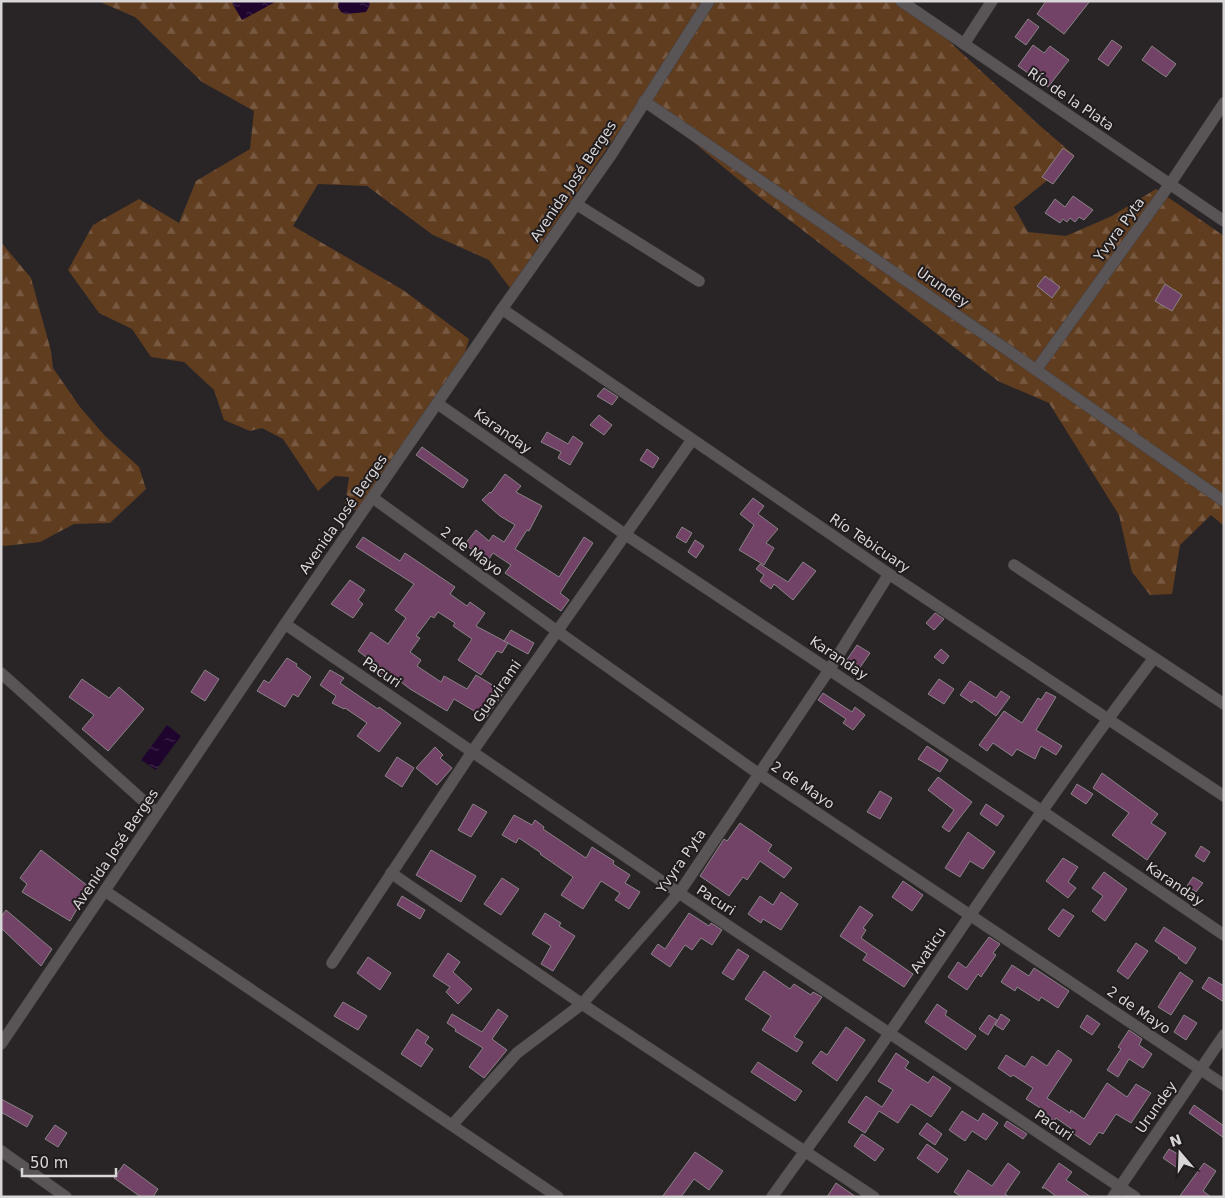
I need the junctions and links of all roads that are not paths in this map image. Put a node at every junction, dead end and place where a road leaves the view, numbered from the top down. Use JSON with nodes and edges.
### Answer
{"nodes":[{"id":1,"x":709,"y":1,"type":"edge"},
{"id":2,"x":901,"y":1,"type":"edge"},
{"id":3,"x":992,"y":1,"type":"edge"},
{"id":4,"x":964,"y":44,"type":"junction"},
{"id":5,"x":644,"y":101,"type":"junction"},
{"id":6,"x":1224,"y":104,"type":"edge"},
{"id":7,"x":1170,"y":184,"type":"junction"},
{"id":8,"x":576,"y":204,"type":"junction"},
{"id":9,"x":1224,"y":221,"type":"edge"},
{"id":10,"x":698,"y":281,"type":"dead end"},
{"id":11,"x":502,"y":309,"type":"junction"},
{"id":12,"x":1036,"y":370,"type":"junction"},
{"id":13,"x":438,"y":404,"type":"junction"},
{"id":14,"x":692,"y":440,"type":"junction"},
{"id":15,"x":373,"y":498,"type":"junction"},
{"id":16,"x":1224,"y":501,"type":"edge"},
{"id":17,"x":626,"y":535,"type":"junction"},
{"id":18,"x":1014,"y":565,"type":"dead end"},
{"id":19,"x":889,"y":574,"type":"junction"},
{"id":20,"x":285,"y":624,"type":"junction"},
{"id":21,"x":557,"y":631,"type":"junction"},
{"id":22,"x":1154,"y":658,"type":"junction"},
{"id":23,"x":829,"y":670,"type":"junction"},
{"id":24,"x":1,"y":673,"type":"edge"},
{"id":25,"x":1224,"y":704,"type":"edge"},
{"id":26,"x":1107,"y":718,"type":"junction"},
{"id":27,"x":472,"y":752,"type":"junction"},
{"id":28,"x":759,"y":774,"type":"junction"},
{"id":29,"x":1224,"y":796,"type":"edge"},
{"id":30,"x":1042,"y":811,"type":"junction"},
{"id":31,"x":157,"y":813,"type":"junction"},
{"id":32,"x":392,"y":873,"type":"junction"},
{"id":33,"x":105,"y":891,"type":"junction"},
{"id":34,"x":678,"y":893,"type":"junction"},
{"id":35,"x":969,"y":915,"type":"junction"},
{"id":36,"x":1224,"y":935,"type":"edge"},
{"id":37,"x":332,"y":963,"type":"dead end"},
{"id":38,"x":582,"y":1004,"type":"junction"},
{"id":39,"x":890,"y":1033,"type":"junction"},
{"id":40,"x":1224,"y":1035,"type":"edge"},
{"id":41,"x":1,"y":1044,"type":"edge"},
{"id":42,"x":1200,"y":1070,"type":"junction"},
{"id":43,"x":1224,"y":1085,"type":"edge"},
{"id":44,"x":452,"y":1125,"type":"junction"},
{"id":45,"x":1,"y":1151,"type":"edge"},
{"id":46,"x":805,"y":1151,"type":"junction"},
{"id":47,"x":1120,"y":1186,"type":"junction"},
{"id":48,"x":66,"y":1197,"type":"edge"},
{"id":49,"x":558,"y":1197,"type":"edge"},
{"id":50,"x":772,"y":1197,"type":"edge"},
{"id":51,"x":874,"y":1197,"type":"edge"},
{"id":52,"x":1113,"y":1197,"type":"edge"},
{"id":53,"x":1135,"y":1197,"type":"edge"}],
"edges":[{"from":1,"to":5,"type":"street","name":"Avenida José Berges"},
{"from":2,"to":4,"type":"street","name":"Río de la Plata"},
{"from":3,"to":4,"type":"street"},
{"from":4,"to":7,"type":"street","name":"Río de la Plata"},
{"from":5,"to":8,"type":"street","name":"Avenida José Berges"},
{"from":5,"to":12,"type":"street","name":"Urundey"},
{"from":6,"to":7,"type":"street","name":"Yvyra Pyta"},
{"from":7,"to":9,"type":"street","name":"Río de la Plata"},
{"from":7,"to":12,"type":"street","name":"Yvyra Pyta"},
{"from":8,"to":10,"type":"street"},
{"from":8,"to":11,"type":"street","name":"Avenida José Berges"},
{"from":11,"to":13,"type":"street","name":"Avenida José Berges"},
{"from":11,"to":14,"type":"street","name":"Río Tebicuary"},
{"from":12,"to":16,"type":"street","name":"Urundey"},
{"from":13,"to":15,"type":"street","name":"Avenida José Berges"},
{"from":13,"to":17,"type":"street","name":"Karanday"},
{"from":14,"to":17,"type":"street","name":"Guavirami"},
{"from":14,"to":19,"type":"street","name":"Río Tebicuary"},
{"from":15,"to":20,"type":"street","name":"Avenida José Berges"},
{"from":15,"to":21,"type":"street","name":"2 de Mayo"},
{"from":17,"to":21,"type":"street","name":"Guavirami"},
{"from":17,"to":23,"type":"street","name":"Karanday"},
{"from":18,"to":22,"type":"street"},
{"from":19,"to":23,"type":"street","name":"Yvyra Pyta"},
{"from":19,"to":26,"type":"street","name":"Río Tebicuary"},
{"from":20,"to":27,"type":"street","name":"Pacuri"},
{"from":20,"to":31,"type":"street","name":"Avenida José Berges"},
{"from":21,"to":27,"type":"street","name":"Guavirami"},
{"from":21,"to":28,"type":"street","name":"2 de Mayo"},
{"from":22,"to":25,"type":"street"},
{"from":22,"to":26,"type":"street","name":"Avaticu"},
{"from":23,"to":28,"type":"street","name":"Yvyra Pyta"},
{"from":23,"to":30,"type":"street","name":"Karanday"},
{"from":24,"to":31,"type":"street"},
{"from":26,"to":29,"type":"street","name":"Río Tebicuary"},
{"from":26,"to":30,"type":"street","name":"Avaticu"},
{"from":27,"to":32,"type":"street","name":"Guavirami"},
{"from":27,"to":34,"type":"street","name":"Pacuri"},
{"from":28,"to":34,"type":"street","name":"Yvyra Pyta"},
{"from":28,"to":35,"type":"street","name":"2 de Mayo"},
{"from":30,"to":35,"type":"street","name":"Avaticu"},
{"from":30,"to":36,"type":"street","name":"Karanday"},
{"from":31,"to":33,"type":"street","name":"Avenida José Berges"},
{"from":32,"to":37,"type":"street","name":"Guavirami"},
{"from":32,"to":38,"type":"street"},
{"from":33,"to":41,"type":"street","name":"Avenida José Berges"},
{"from":33,"to":44,"type":"street"},
{"from":34,"to":38,"type":"street","name":"Yvyra Pyta"},
{"from":34,"to":39,"type":"street","name":"Pacuri"},
{"from":35,"to":39,"type":"street","name":"Avaticu"},
{"from":35,"to":42,"type":"street","name":"2 de Mayo"},
{"from":38,"to":44,"type":"street","name":"Yvyra Pyta"},
{"from":38,"to":46,"type":"street"},
{"from":39,"to":46,"type":"street","name":"Avaticu"},
{"from":39,"to":47,"type":"street","name":"Pacuri"},
{"from":40,"to":42,"type":"street","name":"Urundey"},
{"from":42,"to":43,"type":"street","name":"2 de Mayo"},
{"from":42,"to":47,"type":"street","name":"Urundey"},
{"from":44,"to":49,"type":"street"},
{"from":45,"to":48,"type":"street"},
{"from":46,"to":50,"type":"street","name":"Avaticu"},
{"from":46,"to":51,"type":"street"},
{"from":47,"to":52,"type":"street","name":"Urundey"},
{"from":47,"to":53,"type":"street","name":"Pacuri"}]}
